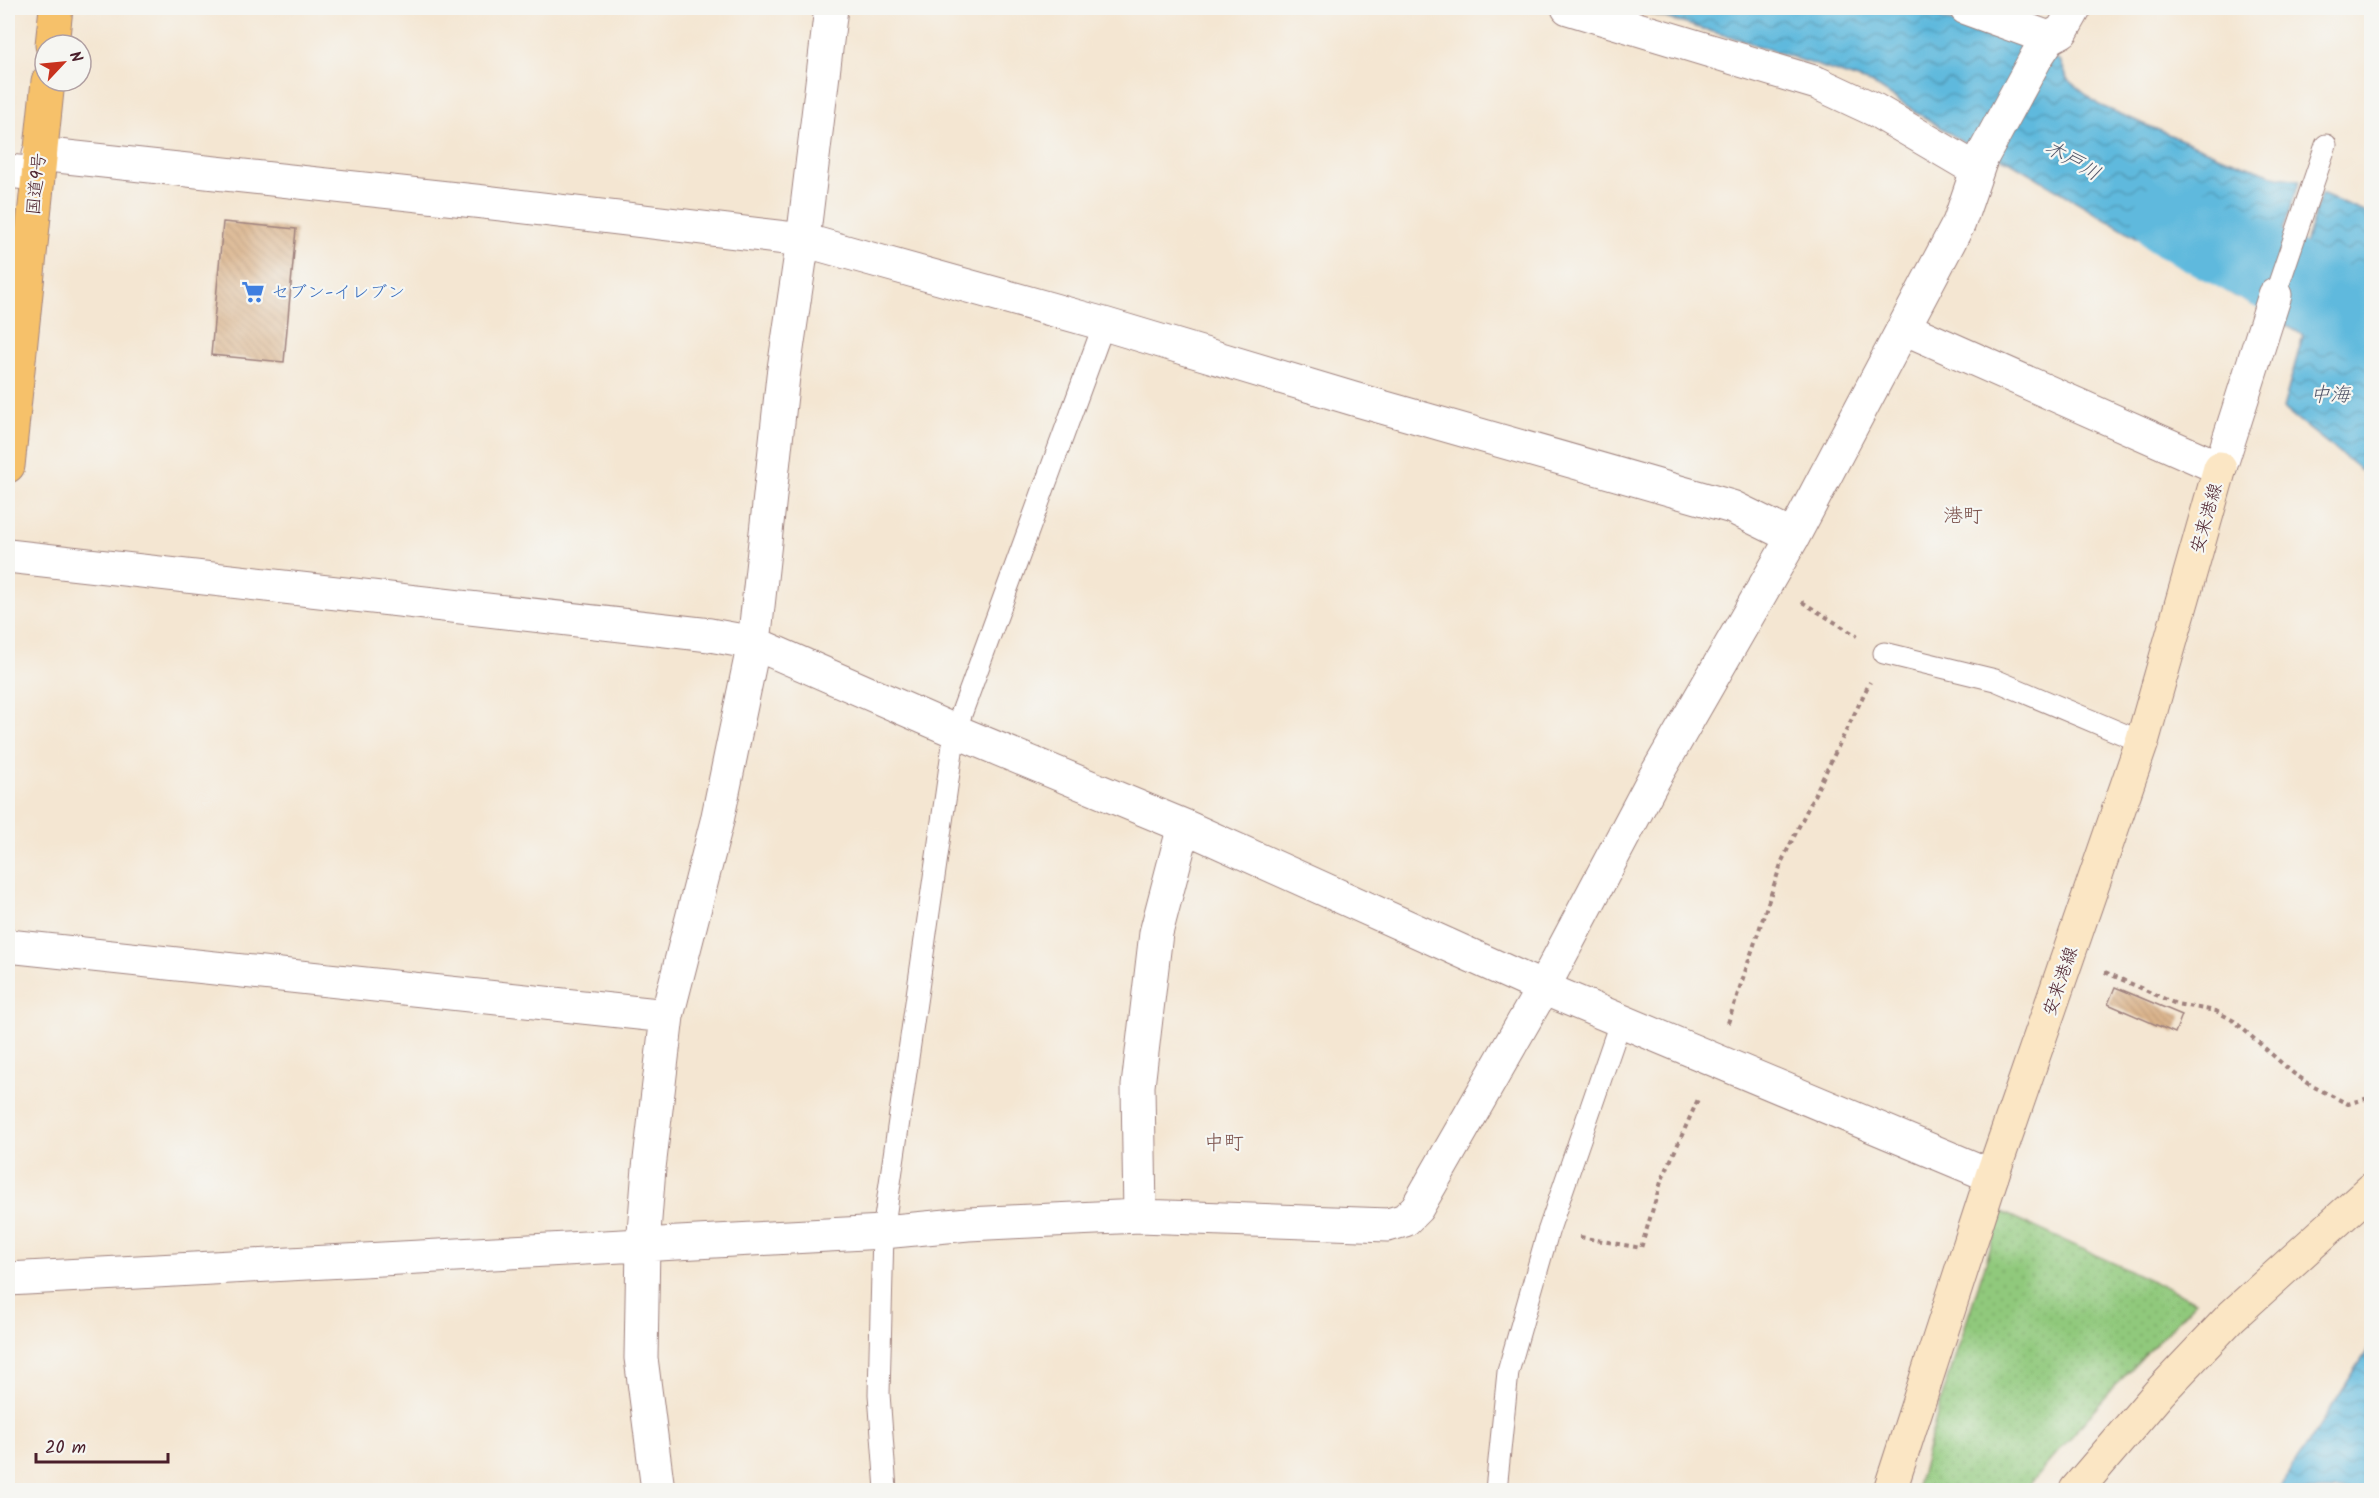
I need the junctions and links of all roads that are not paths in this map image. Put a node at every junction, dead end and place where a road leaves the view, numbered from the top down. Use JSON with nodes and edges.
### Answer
{"nodes":[{"id":1,"x":56,"y":8,"type":"edge"},
{"id":2,"x":831,"y":8,"type":"edge"},
{"id":3,"x":1568,"y":8,"type":"edge"},
{"id":4,"x":1966,"y":8,"type":"edge"},
{"id":5,"x":2075,"y":8,"type":"edge"},
{"id":6,"x":53,"y":33,"type":"edge"},
{"id":7,"x":2043,"y":47,"type":"junction"},
{"id":8,"x":45,"y":93,"type":"edge"},
{"id":9,"x":2326,"y":145,"type":"dead end"},
{"id":10,"x":1979,"y":164,"type":"junction"},
{"id":11,"x":28,"y":166,"type":"edge"},
{"id":12,"x":803,"y":240,"type":"junction"},
{"id":13,"x":2275,"y":295,"type":"joint"},
{"id":14,"x":1104,"y":324,"type":"junction"},
{"id":15,"x":1904,"y":328,"type":"junction"},
{"id":16,"x":8,"y":466,"type":"edge"},
{"id":17,"x":2220,"y":468,"type":"junction"},
{"id":18,"x":1793,"y":537,"type":"junction"},
{"id":19,"x":8,"y":556,"type":"edge"},
{"id":20,"x":754,"y":643,"type":"junction"},
{"id":21,"x":1884,"y":653,"type":"road end"},
{"id":22,"x":955,"y":731,"type":"junction"},
{"id":23,"x":2142,"y":742,"type":"junction"},
{"id":24,"x":1184,"y":826,"type":"junction"},
{"id":25,"x":8,"y":946,"type":"edge"},
{"id":26,"x":1543,"y":988,"type":"junction"},
{"id":27,"x":667,"y":1016,"type":"junction"},
{"id":28,"x":1621,"y":1020,"type":"junction"},
{"id":29,"x":1992,"y":1176,"type":"junction"},
{"id":30,"x":2372,"y":1190,"type":"edge"},
{"id":31,"x":1140,"y":1216,"type":"junction"},
{"id":32,"x":883,"y":1232,"type":"junction"},
{"id":33,"x":643,"y":1245,"type":"junction"},
{"id":34,"x":8,"y":1279,"type":"edge"},
{"id":35,"x":658,"y":1491,"type":"edge"},
{"id":36,"x":886,"y":1491,"type":"edge"},
{"id":37,"x":1496,"y":1491,"type":"edge"},
{"id":38,"x":1890,"y":1491,"type":"edge"},
{"id":39,"x":2076,"y":1491,"type":"edge"}],
"edges":[{"from":1,"to":6,"type":"highway"},
{"from":2,"to":12,"type":"street"},
{"from":3,"to":10,"type":"street"},
{"from":4,"to":7,"type":"street"},
{"from":5,"to":7,"type":"street"},
{"from":7,"to":10,"type":"street"},
{"from":8,"to":11,"type":"highway","name":"国道9号"},
{"from":9,"to":13,"type":"lane"},
{"from":10,"to":15,"type":"street"},
{"from":11,"to":12,"type":"street"},
{"from":11,"to":16,"type":"highway","name":"国道9号"},
{"from":12,"to":14,"type":"street"},
{"from":12,"to":20,"type":"street"},
{"from":13,"to":17,"type":"street"},
{"from":14,"to":18,"type":"street"},
{"from":14,"to":22,"type":"lane"},
{"from":15,"to":17,"type":"street"},
{"from":15,"to":18,"type":"street"},
{"from":17,"to":23,"type":"main road","name":"安来港線"},
{"from":18,"to":26,"type":"street"},
{"from":19,"to":20,"type":"street"},
{"from":20,"to":22,"type":"street"},
{"from":20,"to":27,"type":"street"},
{"from":21,"to":23,"type":"lane"},
{"from":22,"to":24,"type":"street"},
{"from":22,"to":32,"type":"lane"},
{"from":23,"to":29,"type":"main road","name":"安来港線"},
{"from":24,"to":26,"type":"street"},
{"from":24,"to":31,"type":"street"},
{"from":25,"to":27,"type":"street"},
{"from":26,"to":28,"type":"street"},
{"from":26,"to":31,"type":"street"},
{"from":27,"to":33,"type":"street"},
{"from":28,"to":29,"type":"street"},
{"from":28,"to":37,"type":"lane"},
{"from":29,"to":38,"type":"main road","name":"安来港線"},
{"from":30,"to":39,"type":"main road"},
{"from":31,"to":32,"type":"street"},
{"from":32,"to":33,"type":"street"},
{"from":32,"to":36,"type":"lane"},
{"from":33,"to":34,"type":"street"},
{"from":33,"to":35,"type":"street"}]}
